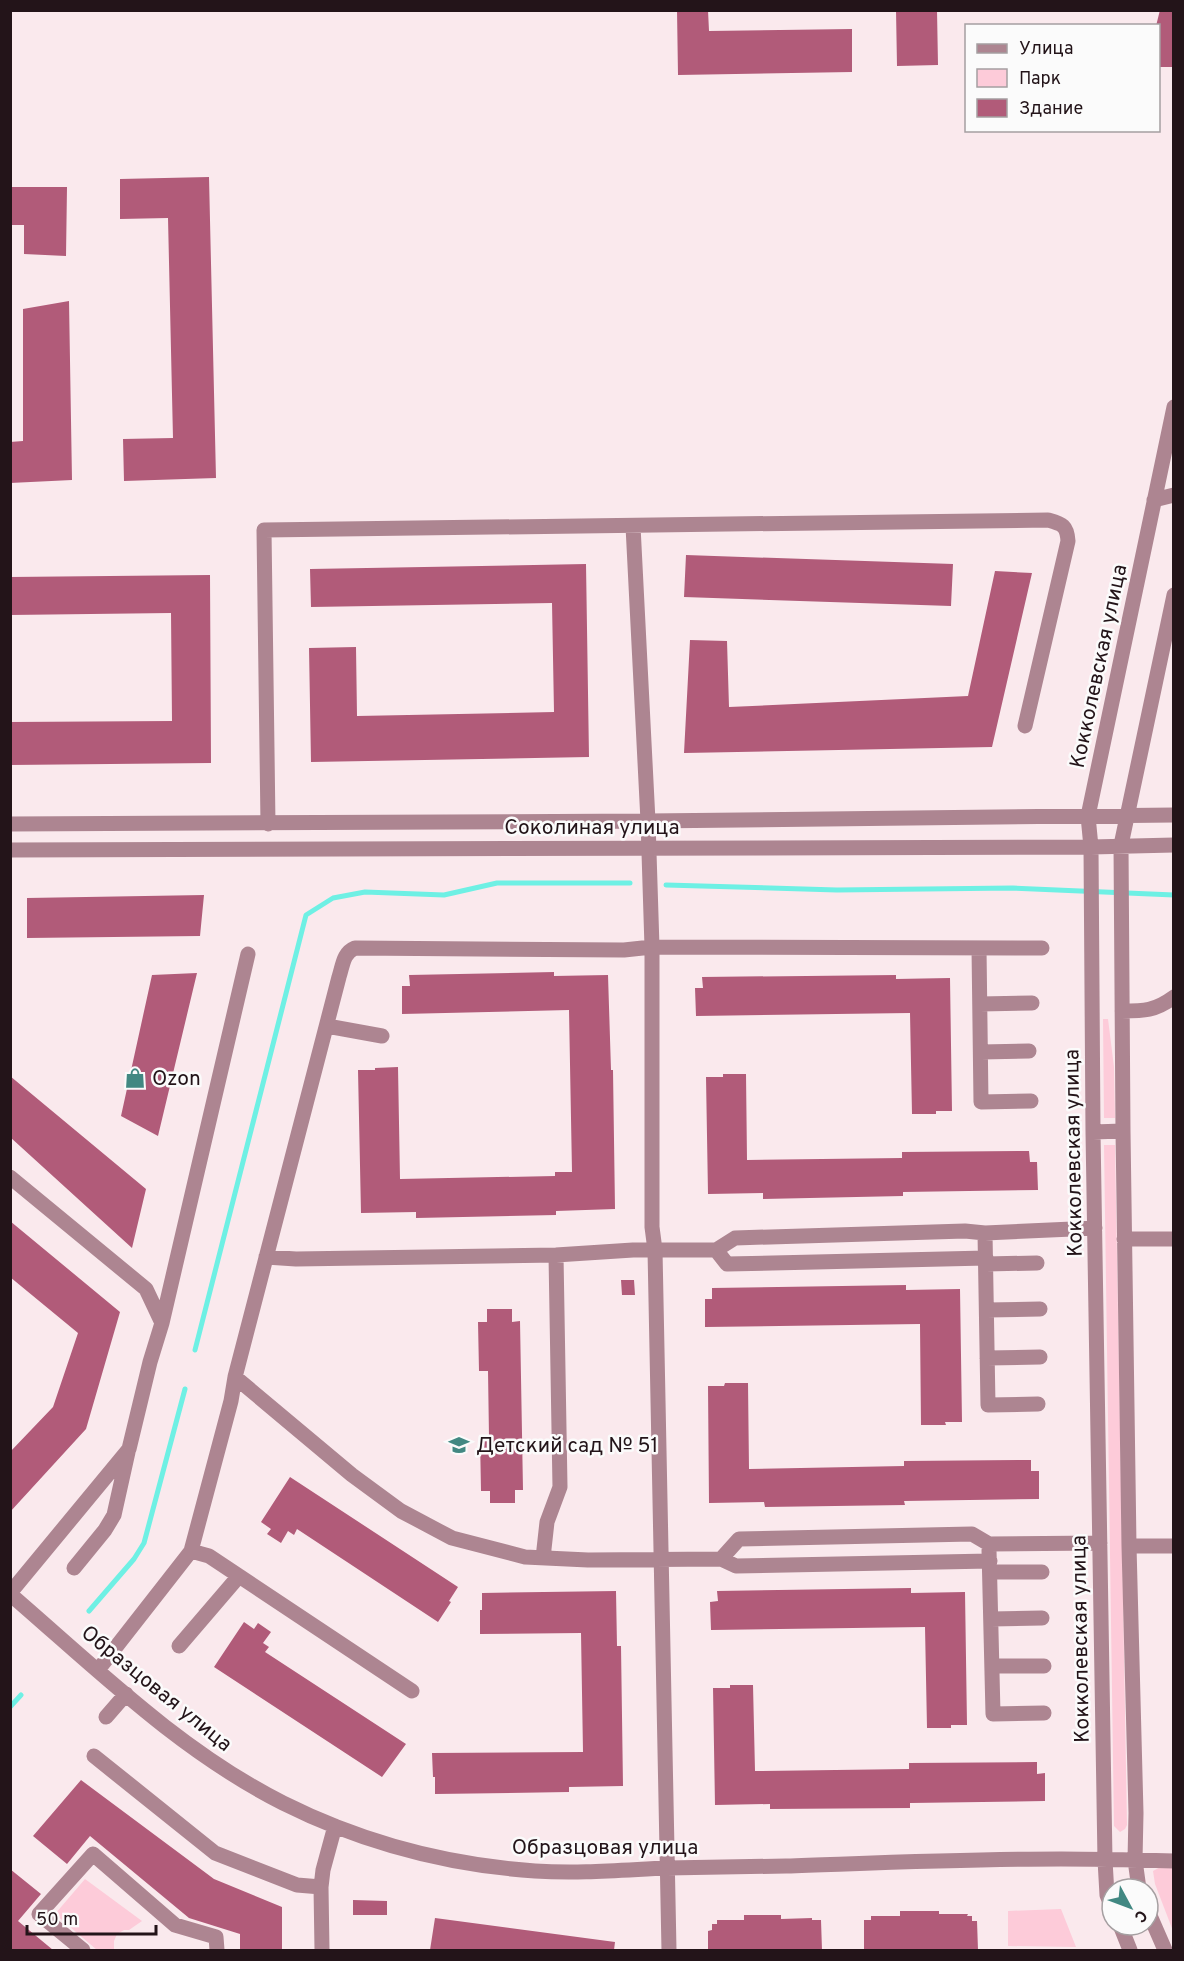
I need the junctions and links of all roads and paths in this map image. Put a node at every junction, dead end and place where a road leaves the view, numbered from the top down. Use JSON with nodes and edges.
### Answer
{"nodes":[{"id":1,"x":1173,"y":407,"type":"edge"},
{"id":2,"x":1173,"y":495,"type":"edge"},
{"id":3,"x":1154,"y":500,"type":"junction"},
{"id":4,"x":633,"y":526,"type":"junction"},
{"id":5,"x":1173,"y":595,"type":"edge"},
{"id":6,"x":1025,"y":726,"type":"dead end"},
{"id":7,"x":1173,"y":815,"type":"edge"},
{"id":8,"x":1088,"y":816,"type":"junction"},
{"id":9,"x":1128,"y":816,"type":"junction"},
{"id":10,"x":648,"y":821,"type":"junction"},
{"id":11,"x":10,"y":824,"type":"edge"},
{"id":12,"x":268,"y":824,"type":"junction"},
{"id":13,"x":1121,"y":845,"type":"junction"},
{"id":14,"x":1173,"y":845,"type":"edge"},
{"id":15,"x":1090,"y":847,"type":"junction"},
{"id":16,"x":649,"y":848,"type":"junction"},
{"id":17,"x":10,"y":850,"type":"edge"},
{"id":18,"x":652,"y":947,"type":"junction"},
{"id":19,"x":979,"y":948,"type":"junction"},
{"id":20,"x":1042,"y":948,"type":"dead end"},
{"id":21,"x":248,"y":954,"type":"dead end"},
{"id":22,"x":1173,"y":997,"type":"edge"},
{"id":23,"x":1032,"y":1003,"type":"dead end"},
{"id":24,"x":980,"y":1004,"type":"junction"},
{"id":25,"x":1122,"y":1011,"type":"junction"},
{"id":26,"x":327,"y":1026,"type":"junction"},
{"id":27,"x":382,"y":1036,"type":"dead end"},
{"id":28,"x":1029,"y":1051,"type":"dead end"},
{"id":29,"x":981,"y":1052,"type":"junction"},
{"id":30,"x":1031,"y":1101,"type":"dead end"},
{"id":31,"x":1123,"y":1131,"type":"junction"},
{"id":32,"x":1093,"y":1132,"type":"junction"},
{"id":33,"x":10,"y":1177,"type":"edge"},
{"id":34,"x":1095,"y":1228,"type":"junction"},
{"id":35,"x":985,"y":1233,"type":"junction"},
{"id":36,"x":1124,"y":1239,"type":"junction"},
{"id":37,"x":1173,"y":1239,"type":"edge"},
{"id":38,"x":655,"y":1250,"type":"junction"},
{"id":39,"x":716,"y":1250,"type":"junction"},
{"id":40,"x":555,"y":1255,"type":"junction"},
{"id":41,"x":266,"y":1257,"type":"junction"},
{"id":42,"x":986,"y":1261,"type":"junction"},
{"id":43,"x":1037,"y":1263,"type":"dead end"},
{"id":44,"x":1040,"y":1309,"type":"dead end"},
{"id":45,"x":987,"y":1310,"type":"junction"},
{"id":46,"x":162,"y":1323,"type":"junction"},
{"id":47,"x":1040,"y":1357,"type":"dead end"},
{"id":48,"x":987,"y":1358,"type":"junction"},
{"id":49,"x":235,"y":1377,"type":"junction"},
{"id":50,"x":1038,"y":1404,"type":"dead end"},
{"id":51,"x":129,"y":1449,"type":"junction"},
{"id":52,"x":1100,"y":1543,"type":"junction"},
{"id":53,"x":989,"y":1544,"type":"junction"},
{"id":54,"x":1129,"y":1546,"type":"junction"},
{"id":55,"x":1173,"y":1546,"type":"edge"},
{"id":56,"x":191,"y":1551,"type":"junction"},
{"id":57,"x":543,"y":1558,"type":"junction"},
{"id":58,"x":660,"y":1559,"type":"junction"},
{"id":59,"x":721,"y":1559,"type":"junction"},
{"id":60,"x":990,"y":1566,"type":"junction"},
{"id":61,"x":74,"y":1568,"type":"dead end"},
{"id":62,"x":1042,"y":1572,"type":"dead end"},
{"id":63,"x":239,"y":1576,"type":"junction"},
{"id":64,"x":10,"y":1594,"type":"edge"},
{"id":65,"x":1042,"y":1618,"type":"dead end"},
{"id":66,"x":991,"y":1619,"type":"junction"},
{"id":67,"x":178,"y":1646,"type":"dead end"},
{"id":68,"x":992,"y":1666,"type":"junction"},
{"id":69,"x":1044,"y":1666,"type":"dead end"},
{"id":70,"x":98,"y":1670,"type":"junction"},
{"id":71,"x":412,"y":1691,"type":"dead end"},
{"id":72,"x":126,"y":1694,"type":"junction"},
{"id":73,"x":1044,"y":1713,"type":"dead end"},
{"id":74,"x":106,"y":1717,"type":"dead end"},
{"id":75,"x":94,"y":1756,"type":"dead end"},
{"id":76,"x":335,"y":1826,"type":"junction"},
{"id":77,"x":1105,"y":1860,"type":"junction"},
{"id":78,"x":1135,"y":1860,"type":"junction"},
{"id":79,"x":1173,"y":1861,"type":"edge"},
{"id":80,"x":666,"y":1868,"type":"junction"},
{"id":81,"x":1106,"y":1877,"type":"edge"},
{"id":82,"x":1137,"y":1877,"type":"edge"},
{"id":83,"x":321,"y":1887,"type":"junction"},
{"id":84,"x":83,"y":1950,"type":"edge"},
{"id":85,"x":217,"y":1950,"type":"edge"},
{"id":86,"x":322,"y":1950,"type":"edge"},
{"id":87,"x":669,"y":1950,"type":"edge"}],
"edges":[{"from":1,"to":3,"type":"street","name":"Кокколевская улица"},
{"from":2,"to":3,"type":"street"},
{"from":3,"to":8,"type":"street","name":"Кокколевская улица"},
{"from":4,"to":6,"type":"street"},
{"from":4,"to":10,"type":"street"},
{"from":4,"to":12,"type":"street"},
{"from":5,"to":9,"type":"street"},
{"from":7,"to":9,"type":"street","name":"Соколиная улица"},
{"from":8,"to":9,"type":"street","name":"Соколиная улица"},
{"from":8,"to":10,"type":"street","name":"Соколиная улица"},
{"from":8,"to":15,"type":"street","name":"Кокколевская улица"},
{"from":9,"to":13,"type":"street"},
{"from":10,"to":12,"type":"street","name":"Соколиная улица"},
{"from":10,"to":16,"type":"street"},
{"from":11,"to":12,"type":"street","name":"Соколиная улица"},
{"from":13,"to":14,"type":"street","name":"Соколиная улица"},
{"from":13,"to":15,"type":"street","name":"Соколиная улица"},
{"from":13,"to":25,"type":"street"},
{"from":15,"to":16,"type":"street","name":"Соколиная улица"},
{"from":15,"to":32,"type":"street","name":"Кокколевская улица"},
{"from":16,"to":17,"type":"street","name":"Соколиная улица"},
{"from":16,"to":18,"type":"street"},
{"from":18,"to":19,"type":"street"},
{"from":18,"to":26,"type":"street"},
{"from":18,"to":38,"type":"street"},
{"from":19,"to":20,"type":"street"},
{"from":19,"to":24,"type":"street"},
{"from":21,"to":46,"type":"street"},
{"from":22,"to":25,"type":"street"},
{"from":23,"to":24,"type":"street"},
{"from":24,"to":29,"type":"street"},
{"from":25,"to":31,"type":"street"},
{"from":26,"to":27,"type":"street"},
{"from":26,"to":41,"type":"street"},
{"from":28,"to":29,"type":"street"},
{"from":29,"to":30,"type":"street"},
{"from":31,"to":32,"type":"street"},
{"from":31,"to":36,"type":"street"},
{"from":32,"to":34,"type":"street","name":"Кокколевская улица"},
{"from":33,"to":46,"type":"street"},
{"from":34,"to":35,"type":"street"},
{"from":34,"to":52,"type":"street","name":"Кокколевская улица"},
{"from":35,"to":39,"type":"street"},
{"from":35,"to":42,"type":"street"},
{"from":36,"to":37,"type":"street"},
{"from":36,"to":54,"type":"street"},
{"from":38,"to":39,"type":"street"},
{"from":38,"to":40,"type":"street"},
{"from":38,"to":58,"type":"street"},
{"from":39,"to":42,"type":"street"},
{"from":40,"to":41,"type":"street"},
{"from":40,"to":57,"type":"street"},
{"from":41,"to":49,"type":"street"},
{"from":42,"to":43,"type":"street"},
{"from":42,"to":45,"type":"street"},
{"from":44,"to":45,"type":"street"},
{"from":45,"to":48,"type":"street"},
{"from":46,"to":51,"type":"street"},
{"from":47,"to":48,"type":"street"},
{"from":48,"to":50,"type":"street"},
{"from":49,"to":56,"type":"street"},
{"from":49,"to":57,"type":"street"},
{"from":51,"to":61,"type":"street"},
{"from":51,"to":64,"type":"street"},
{"from":52,"to":53,"type":"street"},
{"from":52,"to":77,"type":"street","name":"Кокколевская улица"},
{"from":53,"to":59,"type":"street"},
{"from":53,"to":60,"type":"street"},
{"from":54,"to":55,"type":"street"},
{"from":54,"to":78,"type":"street"},
{"from":56,"to":63,"type":"street"},
{"from":56,"to":70,"type":"street"},
{"from":57,"to":58,"type":"street"},
{"from":58,"to":59,"type":"street"},
{"from":58,"to":80,"type":"street"},
{"from":59,"to":60,"type":"street"},
{"from":60,"to":62,"type":"street"},
{"from":60,"to":66,"type":"street"},
{"from":63,"to":67,"type":"street"},
{"from":63,"to":71,"type":"street"},
{"from":64,"to":70,"type":"street","name":"Образцовая улица"},
{"from":65,"to":66,"type":"street"},
{"from":66,"to":68,"type":"street"},
{"from":68,"to":69,"type":"street"},
{"from":68,"to":73,"type":"street"},
{"from":70,"to":72,"type":"street","name":"Образцовая улица"},
{"from":72,"to":74,"type":"street"},
{"from":72,"to":76,"type":"street","name":"Образцовая улица"},
{"from":75,"to":83,"type":"street"},
{"from":76,"to":80,"type":"street","name":"Образцовая улица"},
{"from":76,"to":83,"type":"street"},
{"from":77,"to":78,"type":"street","name":"Образцовая улица"},
{"from":77,"to":80,"type":"street","name":"Образцовая улица"},
{"from":77,"to":81,"type":"street","name":"Кокколевская улица"},
{"from":78,"to":79,"type":"street","name":"Образцовая улица"},
{"from":78,"to":82,"type":"street"},
{"from":80,"to":87,"type":"street"},
{"from":83,"to":86,"type":"street"},
{"from":84,"to":85,"type":"street"}]}
